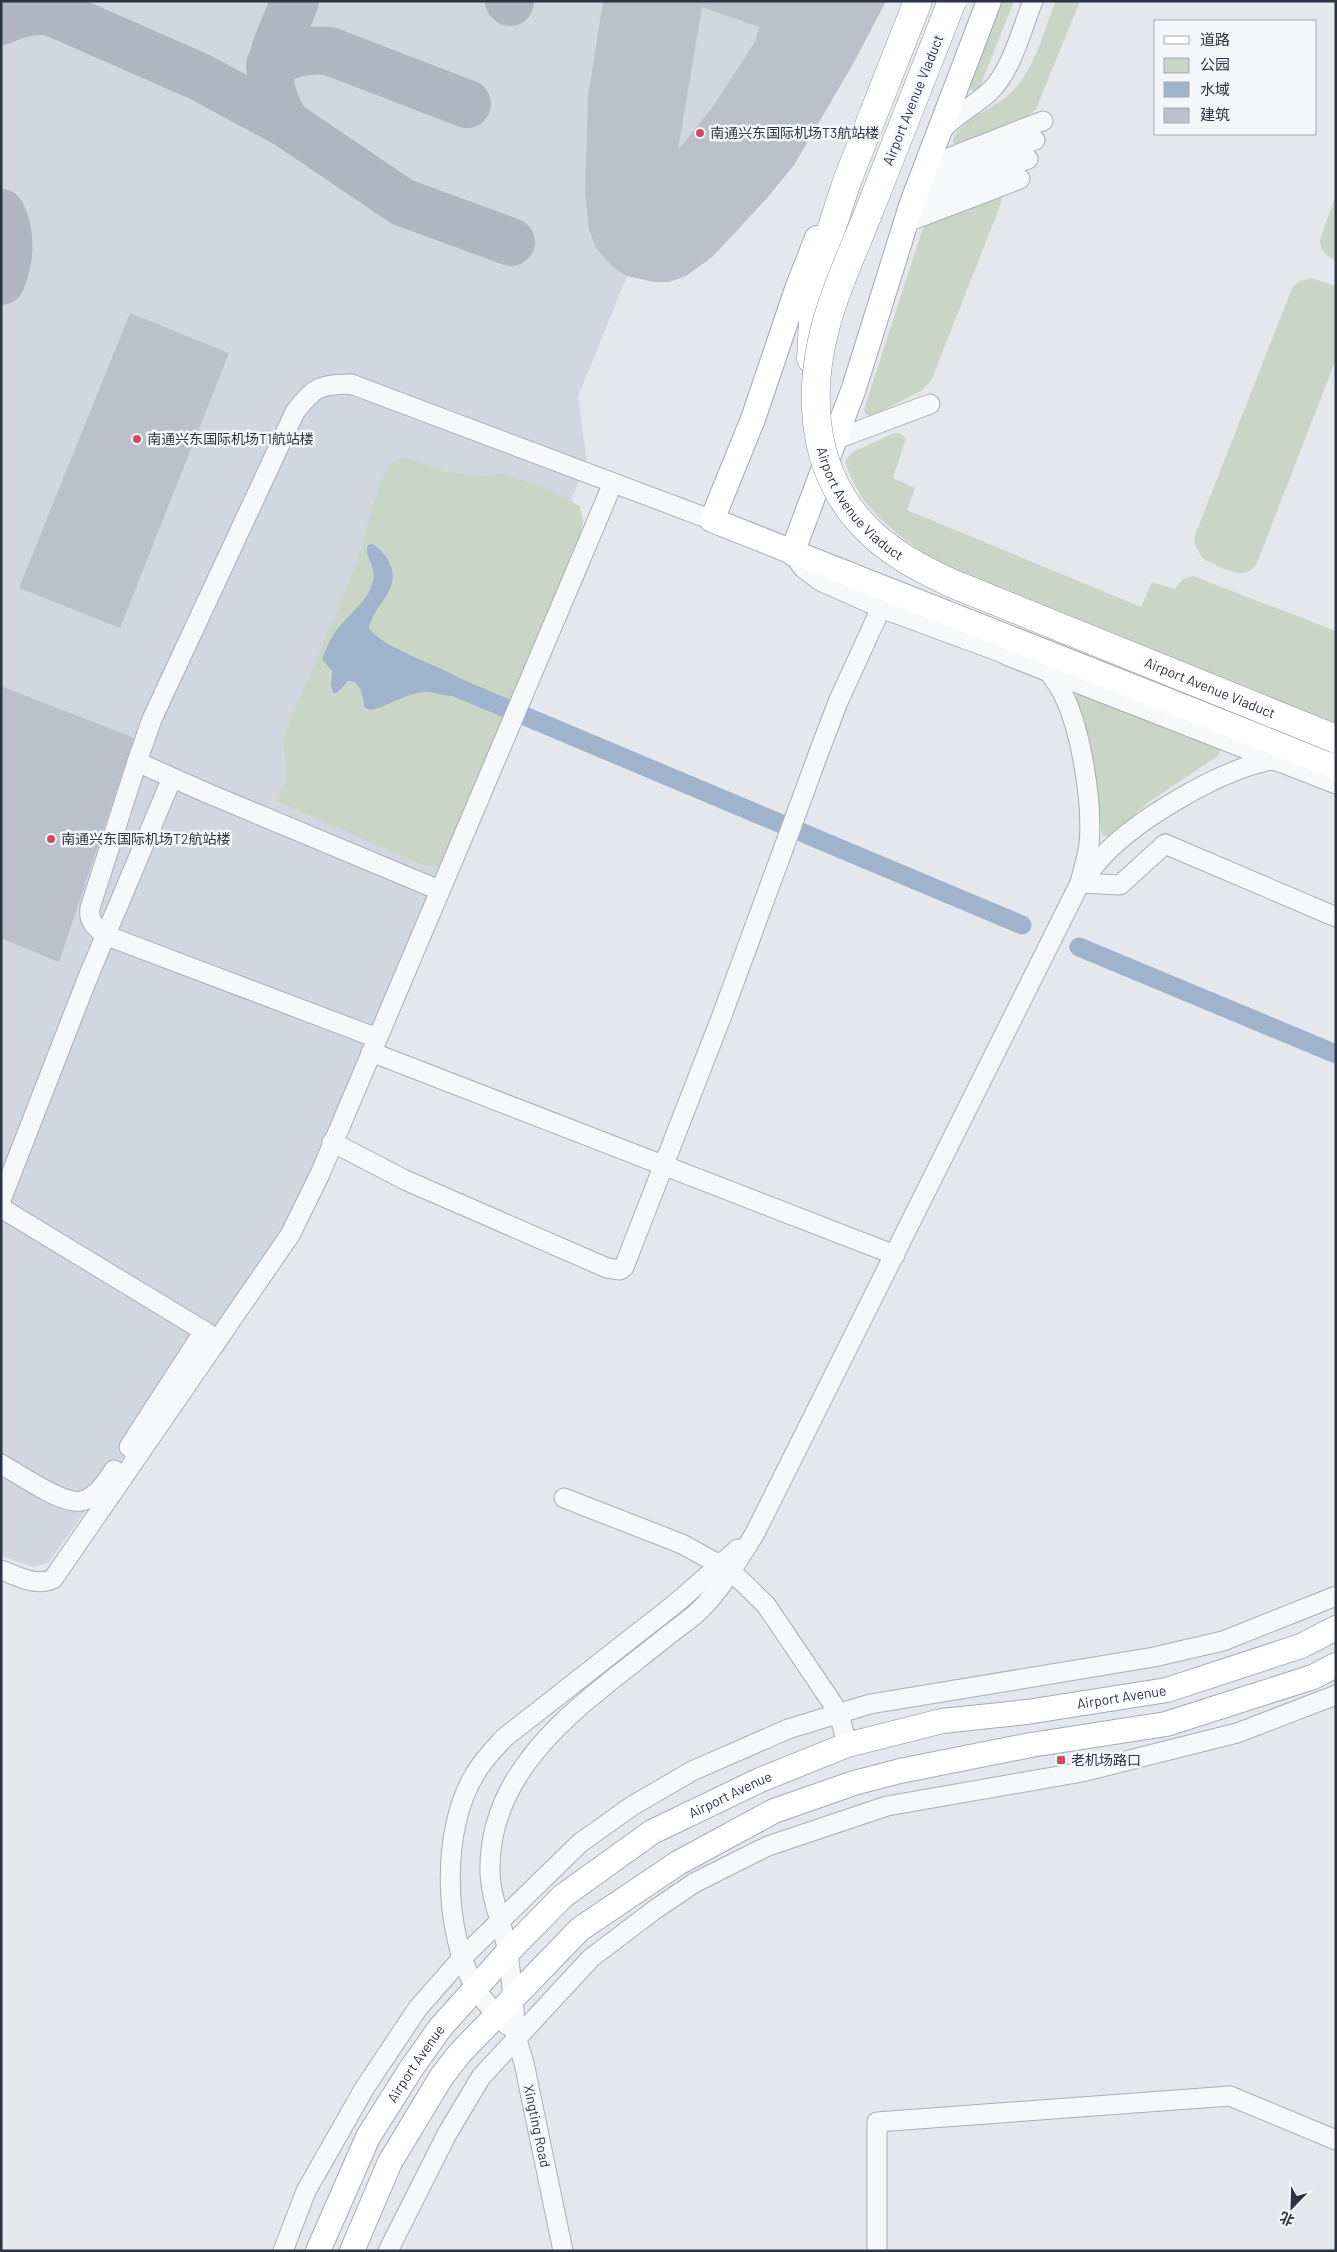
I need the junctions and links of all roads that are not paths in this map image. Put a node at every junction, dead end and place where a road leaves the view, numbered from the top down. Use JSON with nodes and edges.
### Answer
{"nodes":[{"id":1,"x":909,"y":1,"type":"edge"},
{"id":2,"x":918,"y":1,"type":"edge"},
{"id":3,"x":952,"y":1,"type":"edge"},
{"id":4,"x":989,"y":1,"type":"edge"},
{"id":5,"x":1033,"y":1,"type":"edge"},
{"id":6,"x":1043,"y":121,"type":"dead end"},
{"id":7,"x":937,"y":135,"type":"junction"},
{"id":8,"x":1035,"y":140,"type":"dead end"},
{"id":9,"x":1028,"y":159,"type":"dead end"},
{"id":10,"x":1020,"y":179,"type":"dead end"},
{"id":11,"x":915,"y":194,"type":"junction"},
{"id":12,"x":930,"y":404,"type":"dead end"},
{"id":13,"x":814,"y":411,"type":"junction"},
{"id":14,"x":834,"y":440,"type":"junction"},
{"id":15,"x":613,"y":483,"type":"junction"},
{"id":16,"x":712,"y":520,"type":"junction"},
{"id":17,"x":792,"y":553,"type":"junction"},
{"id":18,"x":881,"y":608,"type":"junction"},
{"id":19,"x":1008,"y":647,"type":"junction"},
{"id":20,"x":1081,"y":667,"type":"junction"},
{"id":21,"x":1047,"y":669,"type":"junction"},
{"id":22,"x":1336,"y":739,"type":"edge"},
{"id":23,"x":1276,"y":761,"type":"junction"},
{"id":24,"x":137,"y":762,"type":"junction"},
{"id":25,"x":1336,"y":767,"type":"edge"},
{"id":26,"x":172,"y":778,"type":"junction"},
{"id":27,"x":1336,"y":784,"type":"edge"},
{"id":28,"x":1080,"y":883,"type":"junction"},
{"id":29,"x":439,"y":890,"type":"junction"},
{"id":30,"x":1336,"y":917,"type":"edge"},
{"id":31,"x":106,"y":935,"type":"junction"},
{"id":32,"x":374,"y":1045,"type":"junction"},
{"id":33,"x":332,"y":1142,"type":"junction"},
{"id":34,"x":663,"y":1165,"type":"junction"},
{"id":35,"x":1,"y":1200,"type":"edge"},
{"id":36,"x":1,"y":1208,"type":"edge"},
{"id":37,"x":894,"y":1255,"type":"junction"},
{"id":38,"x":212,"y":1335,"type":"junction"},
{"id":39,"x":1,"y":1464,"type":"edge"},
{"id":40,"x":564,"y":1498,"type":"dead end"},
{"id":41,"x":726,"y":1568,"type":"junction"},
{"id":42,"x":1,"y":1570,"type":"edge"},
{"id":43,"x":1336,"y":1596,"type":"edge"},
{"id":44,"x":1336,"y":1628,"type":"edge"},
{"id":45,"x":1336,"y":1665,"type":"edge"},
{"id":46,"x":1336,"y":1695,"type":"edge"},
{"id":47,"x":839,"y":1713,"type":"junction"},
{"id":48,"x":848,"y":1745,"type":"junction"},
{"id":49,"x":498,"y":1922,"type":"junction"},
{"id":50,"x":508,"y":1952,"type":"junction"},
{"id":51,"x":462,"y":1958,"type":"junction"},
{"id":52,"x":475,"y":1988,"type":"junction"},
{"id":53,"x":504,"y":2005,"type":"junction"},
{"id":54,"x":516,"y":2037,"type":"junction"},
{"id":55,"x":1336,"y":2140,"type":"edge"},
{"id":56,"x":283,"y":2251,"type":"edge"},
{"id":57,"x":318,"y":2251,"type":"edge"},
{"id":58,"x":352,"y":2251,"type":"edge"},
{"id":59,"x":388,"y":2251,"type":"edge"},
{"id":60,"x":563,"y":2251,"type":"edge"},
{"id":61,"x":877,"y":2251,"type":"edge"}],
"edges":[{"from":1,"to":16,"type":"main road"},
{"from":2,"to":13,"type":"highway","bridge":true},
{"from":3,"to":13,"type":"highway","name":"Airport Avenue Viaduct","bridge":true},
{"from":4,"to":7,"type":"main road"},
{"from":5,"to":7,"type":"street"},
{"from":6,"to":11,"type":"street"},
{"from":7,"to":11,"type":"main road"},
{"from":8,"to":11,"type":"street"},
{"from":9,"to":11,"type":"street"},
{"from":10,"to":11,"type":"street"},
{"from":11,"to":14,"type":"main road"},
{"from":12,"to":14,"type":"street"},
{"from":13,"to":22,"type":"highway","name":"Airport Avenue Viaduct","bridge":true},
{"from":14,"to":17,"type":"main road"},
{"from":15,"to":16,"type":"street"},
{"from":15,"to":24,"type":"street"},
{"from":15,"to":29,"type":"street"},
{"from":16,"to":17,"type":"main road"},
{"from":17,"to":18,"type":"street"},
{"from":17,"to":19,"type":"main road"},
{"from":18,"to":19,"type":"street"},
{"from":18,"to":34,"type":"street"},
{"from":19,"to":20,"type":"main road"},
{"from":19,"to":21,"type":"street"},
{"from":20,"to":21,"type":"street"},
{"from":20,"to":25,"type":"main road"},
{"from":21,"to":23,"type":"street"},
{"from":21,"to":28,"type":"street"},
{"from":23,"to":25,"type":"street"},
{"from":23,"to":27,"type":"street"},
{"from":23,"to":28,"type":"street"},
{"from":24,"to":26,"type":"street"},
{"from":24,"to":31,"type":"street"},
{"from":26,"to":29,"type":"street"},
{"from":26,"to":31,"type":"street"},
{"from":28,"to":30,"type":"street"},
{"from":28,"to":37,"type":"street"},
{"from":29,"to":32,"type":"street"},
{"from":31,"to":32,"type":"street"},
{"from":31,"to":35,"type":"street"},
{"from":32,"to":33,"type":"street"},
{"from":32,"to":34,"type":"street"},
{"from":33,"to":34,"type":"street"},
{"from":33,"to":38,"type":"street"},
{"from":34,"to":37,"type":"street"},
{"from":36,"to":38,"type":"street"},
{"from":37,"to":41,"type":"street"},
{"from":38,"to":39,"type":"street"},
{"from":38,"to":42,"type":"street"},
{"from":40,"to":41,"type":"street"},
{"from":41,"to":47,"type":"street"},
{"from":41,"to":49,"type":"street","name":"Xingting Road"},
{"from":41,"to":51,"type":"street"},
{"from":43,"to":47,"type":"street"},
{"from":44,"to":48,"type":"main road","name":"Airport Avenue"},
{"from":45,"to":53,"type":"main road","name":"Airport Avenue"},
{"from":46,"to":54,"type":"street"},
{"from":47,"to":48,"type":"street"},
{"from":47,"to":49,"type":"street"},
{"from":48,"to":50,"type":"main road","name":"Airport Avenue"},
{"from":49,"to":50,"type":"street","name":"Xingting Road"},
{"from":49,"to":51,"type":"street"},
{"from":50,"to":52,"type":"main road","name":"Airport Avenue"},
{"from":50,"to":53,"type":"street","name":"Xingting Road"},
{"from":51,"to":52,"type":"street"},
{"from":51,"to":56,"type":"street"},
{"from":52,"to":53,"type":"street"},
{"from":52,"to":57,"type":"main road","name":"Airport Avenue"},
{"from":53,"to":54,"type":"street","name":"Xingting Road"},
{"from":53,"to":58,"type":"main road","name":"Airport Avenue"},
{"from":54,"to":59,"type":"street"},
{"from":54,"to":60,"type":"street","name":"Xingting Road"},
{"from":55,"to":61,"type":"street"}]}
